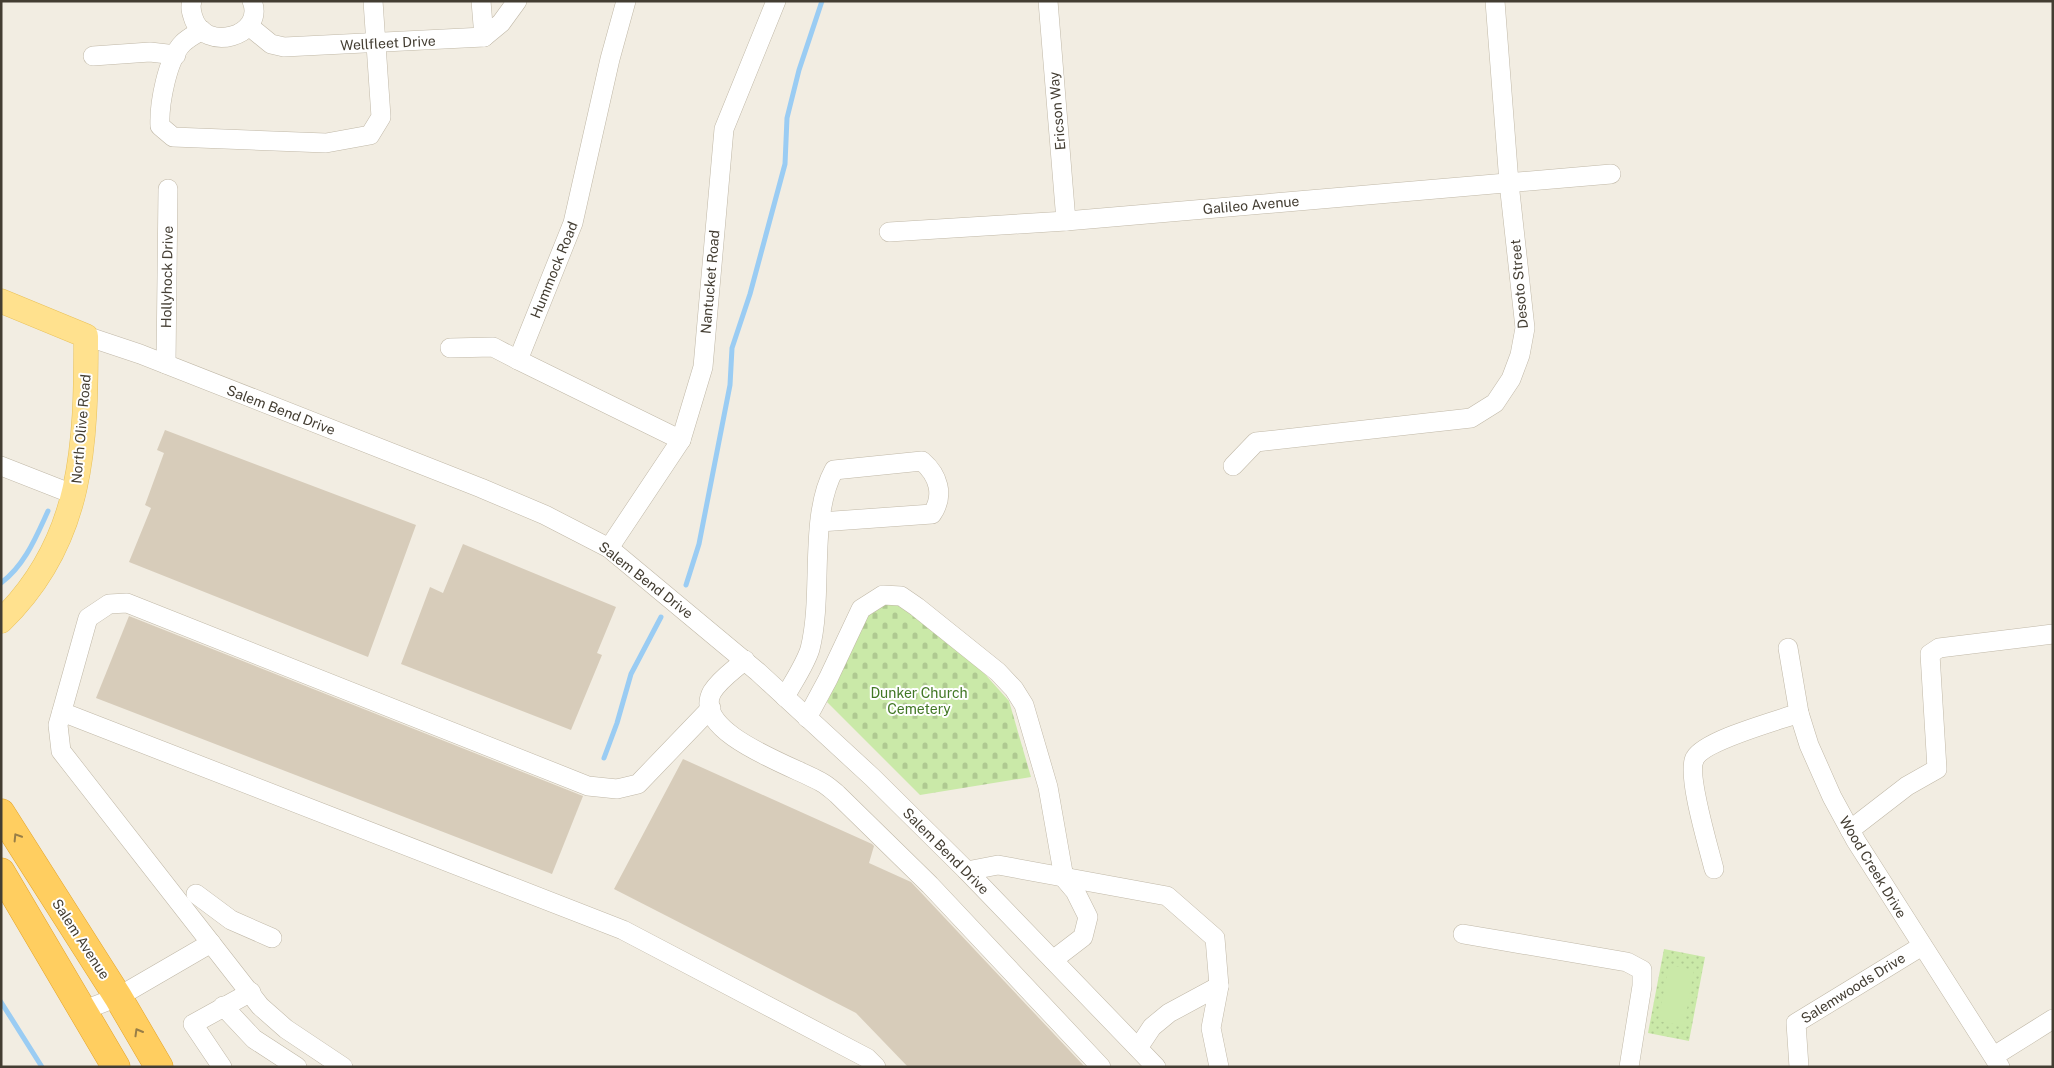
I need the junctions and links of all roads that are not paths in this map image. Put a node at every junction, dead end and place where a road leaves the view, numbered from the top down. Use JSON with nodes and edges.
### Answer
{"nodes":[{"id":1,"x":192,"y":1,"type":"edge"},
{"id":2,"x":252,"y":1,"type":"edge"},
{"id":3,"x":373,"y":1,"type":"edge"},
{"id":4,"x":481,"y":1,"type":"edge"},
{"id":5,"x":517,"y":1,"type":"edge"},
{"id":6,"x":626,"y":1,"type":"edge"},
{"id":7,"x":776,"y":1,"type":"edge"},
{"id":8,"x":1048,"y":1,"type":"edge"},
{"id":9,"x":1495,"y":1,"type":"edge"},
{"id":10,"x":249,"y":26,"type":"junction"},
{"id":11,"x":202,"y":30,"type":"junction"},
{"id":12,"x":484,"y":37,"type":"junction"},
{"id":13,"x":376,"y":44,"type":"junction"},
{"id":14,"x":176,"y":55,"type":"junction"},
{"id":15,"x":93,"y":56,"type":"dead end"},
{"id":16,"x":1612,"y":174,"type":"dead end"},
{"id":17,"x":1509,"y":183,"type":"junction"},
{"id":18,"x":168,"y":189,"type":"dead end"},
{"id":19,"x":1066,"y":221,"type":"junction"},
{"id":20,"x":889,"y":232,"type":"dead end"},
{"id":21,"x":1,"y":301,"type":"edge"},
{"id":22,"x":86,"y":336,"type":"junction"},
{"id":23,"x":450,"y":348,"type":"dead end"},
{"id":24,"x":518,"y":360,"type":"junction"},
{"id":25,"x":166,"y":364,"type":"junction"},
{"id":26,"x":681,"y":440,"type":"junction"},
{"id":27,"x":1,"y":466,"type":"edge"},
{"id":28,"x":1233,"y":466,"type":"dead end"},
{"id":29,"x":75,"y":495,"type":"junction"},
{"id":30,"x":820,"y":522,"type":"junction"},
{"id":31,"x":609,"y":548,"type":"junction"},
{"id":32,"x":1,"y":621,"type":"edge"},
{"id":33,"x":2053,"y":634,"type":"edge"},
{"id":34,"x":1788,"y":648,"type":"dead end"},
{"id":35,"x":745,"y":660,"type":"junction"},
{"id":36,"x":785,"y":697,"type":"junction"},
{"id":37,"x":711,"y":708,"type":"junction"},
{"id":38,"x":62,"y":712,"type":"junction"},
{"id":39,"x":1798,"y":713,"type":"junction"},
{"id":40,"x":806,"y":718,"type":"junction"},
{"id":41,"x":1,"y":813,"type":"edge"},
{"id":42,"x":1850,"y":830,"type":"junction"},
{"id":43,"x":1,"y":849,"type":"edge"},
{"id":44,"x":1714,"y":869,"type":"dead end"},
{"id":45,"x":967,"y":871,"type":"junction"},
{"id":46,"x":1064,"y":878,"type":"junction"},
{"id":47,"x":6,"y":879,"type":"edge"},
{"id":48,"x":50,"y":891,"type":"junction"},
{"id":49,"x":196,"y":894,"type":"dead end"},
{"id":50,"x":1464,"y":934,"type":"dead end"},
{"id":51,"x":272,"y":938,"type":"dead end"},
{"id":52,"x":211,"y":943,"type":"junction"},
{"id":53,"x":1922,"y":946,"type":"junction"},
{"id":54,"x":1053,"y":960,"type":"junction"},
{"id":55,"x":1219,"y":986,"type":"junction"},
{"id":56,"x":250,"y":992,"type":"junction"},
{"id":57,"x":118,"y":997,"type":"junction"},
{"id":58,"x":223,"y":1006,"type":"junction"},
{"id":59,"x":84,"y":1010,"type":"junction"},
{"id":60,"x":2053,"y":1019,"type":"edge"},
{"id":61,"x":1138,"y":1048,"type":"junction"},
{"id":62,"x":1997,"y":1061,"type":"edge"},
{"id":63,"x":288,"y":1065,"type":"edge"},
{"id":64,"x":116,"y":1067,"type":"edge"},
{"id":65,"x":159,"y":1067,"type":"edge"},
{"id":66,"x":222,"y":1067,"type":"edge"},
{"id":67,"x":343,"y":1067,"type":"edge"},
{"id":68,"x":876,"y":1067,"type":"edge"},
{"id":69,"x":1101,"y":1067,"type":"edge"},
{"id":70,"x":1156,"y":1067,"type":"edge"},
{"id":71,"x":1219,"y":1067,"type":"edge"},
{"id":72,"x":1629,"y":1067,"type":"edge"},
{"id":73,"x":1799,"y":1067,"type":"edge"}],
"edges":[{"from":1,"to":11,"type":"street"},
{"from":2,"to":10,"type":"street"},
{"from":3,"to":13,"type":"street"},
{"from":4,"to":12,"type":"street"},
{"from":5,"to":12,"type":"street"},
{"from":6,"to":24,"type":"street","name":"Hummock Road"},
{"from":7,"to":26,"type":"street","name":"Nantucket Road"},
{"from":8,"to":19,"type":"street","name":"Ericson Way"},
{"from":9,"to":17,"type":"street","name":"Desoto Street"},
{"from":10,"to":11,"type":"street"},
{"from":10,"to":13,"type":"street","name":"Wellfleet Drive"},
{"from":11,"to":14,"type":"street"},
{"from":12,"to":13,"type":"street","name":"Wellfleet Drive"},
{"from":13,"to":14,"type":"street"},
{"from":14,"to":15,"type":"street"},
{"from":16,"to":17,"type":"street","name":"Galileo Avenue"},
{"from":17,"to":19,"type":"street","name":"Galileo Avenue"},
{"from":17,"to":28,"type":"street","name":"Desoto Street"},
{"from":18,"to":25,"type":"street","name":"Hollyhock Drive"},
{"from":19,"to":20,"type":"street","name":"Galileo Avenue"},
{"from":21,"to":22,"type":"main road","name":"Salem Bend Drive"},
{"from":22,"to":25,"type":"street","name":"Salem Bend Drive"},
{"from":22,"to":29,"type":"main road","name":"North Olive Road"},
{"from":23,"to":24,"type":"street"},
{"from":24,"to":26,"type":"street"},
{"from":25,"to":31,"type":"street","name":"Salem Bend Drive"},
{"from":26,"to":31,"type":"street","name":"Nantucket Road"},
{"from":27,"to":29,"type":"street"},
{"from":29,"to":32,"type":"main road","name":"North Olive Road"},
{"from":30,"to":30,"type":"street"},
{"from":30,"to":36,"type":"street"},
{"from":31,"to":35,"type":"street","name":"Salem Bend Drive"},
{"from":33,"to":42,"type":"street"},
{"from":34,"to":39,"type":"street","name":"Wood Creek Drive"},
{"from":35,"to":36,"type":"street","name":"Salem Bend Drive"},
{"from":35,"to":37,"type":"street"},
{"from":36,"to":40,"type":"street","name":"Salem Bend Drive"},
{"from":37,"to":38,"type":"street"},
{"from":37,"to":69,"type":"street"},
{"from":38,"to":52,"type":"street"},
{"from":38,"to":68,"type":"street"},
{"from":39,"to":42,"type":"street","name":"Wood Creek Drive"},
{"from":39,"to":44,"type":"street"},
{"from":40,"to":45,"type":"street","name":"Salem Bend Drive"},
{"from":40,"to":46,"type":"street"},
{"from":48,"to":41,"type":"highway","name":"Salem Avenue","one_way":true},
{"from":42,"to":53,"type":"street","name":"Wood Creek Drive"},
{"from":43,"to":48,"type":"highway"},
{"from":45,"to":46,"type":"street"},
{"from":45,"to":54,"type":"street","name":"Salem Bend Drive"},
{"from":46,"to":54,"type":"street"},
{"from":46,"to":55,"type":"street"},
{"from":47,"to":57,"type":"highway"},
{"from":47,"to":59,"type":"highway"},
{"from":48,"to":57,"type":"highway","name":"Salem Avenue"},
{"from":49,"to":51,"type":"street"},
{"from":50,"to":72,"type":"street"},
{"from":52,"to":56,"type":"street"},
{"from":52,"to":57,"type":"street"},
{"from":53,"to":62,"type":"street","name":"Wood Creek Drive"},
{"from":53,"to":73,"type":"street","name":"Salemwoods Drive"},
{"from":54,"to":61,"type":"street","name":"Salem Bend Drive"},
{"from":55,"to":61,"type":"street"},
{"from":55,"to":71,"type":"street"},
{"from":56,"to":58,"type":"street"},
{"from":56,"to":67,"type":"street"},
{"from":57,"to":59,"type":"street"},
{"from":65,"to":57,"type":"highway","name":"Salem Avenue","one_way":true},
{"from":58,"to":63,"type":"street"},
{"from":58,"to":66,"type":"street"},
{"from":59,"to":64,"type":"highway"},
{"from":60,"to":62,"type":"street"},
{"from":61,"to":70,"type":"street","name":"Salem Bend Drive"}]}
